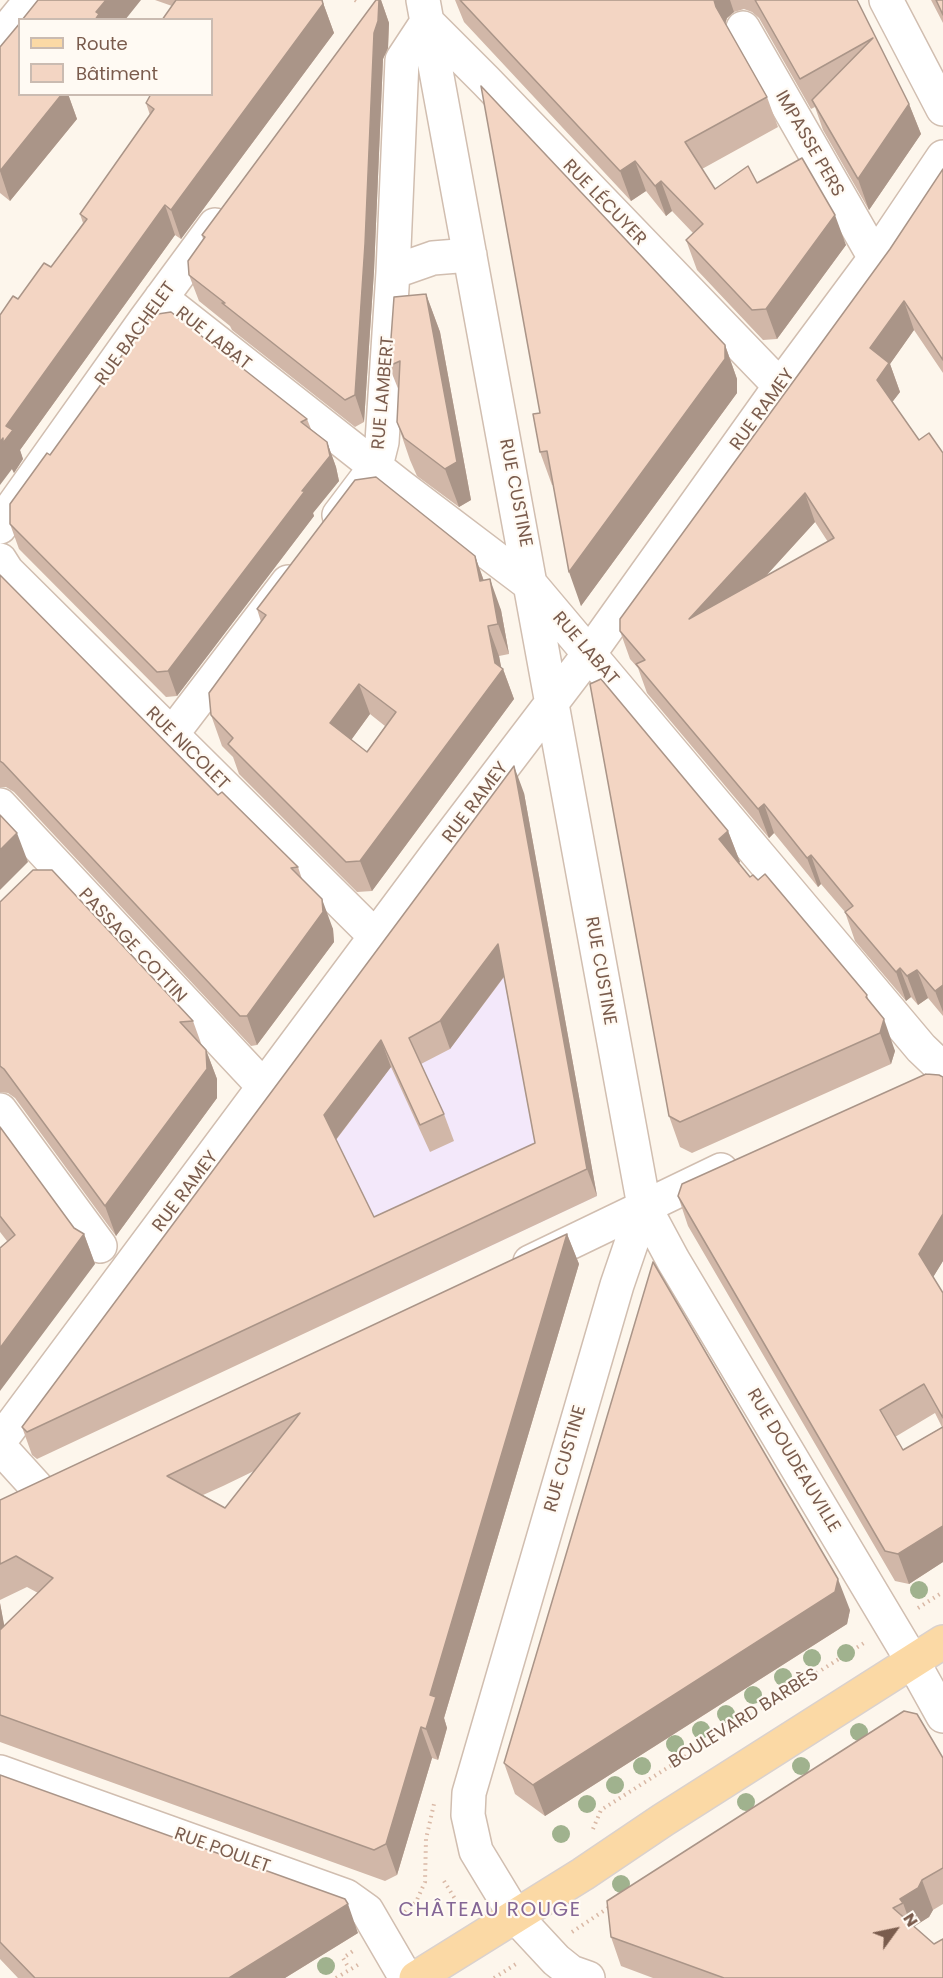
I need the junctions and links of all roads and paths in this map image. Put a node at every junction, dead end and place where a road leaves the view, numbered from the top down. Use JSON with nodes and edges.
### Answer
{"nodes":[{"id":1,"x":31,"y":0,"type":"edge"},
{"id":2,"x":886,"y":0,"type":"edge"},
{"id":3,"x":425,"y":11,"type":"edge"},
{"id":4,"x":743,"y":28,"type":"dead end"},
{"id":5,"x":0,"y":38,"type":"edge"},
{"id":6,"x":943,"y":109,"type":"edge"},
{"id":7,"x":943,"y":157,"type":"edge"},
{"id":8,"x":230,"y":204,"type":"edge"},
{"id":9,"x":470,"y":255,"type":"junction"},
{"id":10,"x":875,"y":258,"type":"junction"},
{"id":11,"x":393,"y":272,"type":"junction"},
{"id":12,"x":161,"y":298,"type":"junction"},
{"id":13,"x":780,"y":386,"type":"junction"},
{"id":14,"x":376,"y":466,"type":"junction"},
{"id":15,"x":0,"y":527,"type":"edge"},
{"id":16,"x":0,"y":560,"type":"edge"},
{"id":17,"x":532,"y":586,"type":"junction"},
{"id":18,"x":589,"y":654,"type":"junction"},
{"id":19,"x":552,"y":702,"type":"junction"},
{"id":20,"x":172,"y":734,"type":"junction"},
{"id":21,"x":0,"y":805,"type":"edge"},
{"id":22,"x":53,"y":863,"type":"junction"},
{"id":23,"x":30,"y":886,"type":"edge"},
{"id":24,"x":376,"y":937,"type":"junction"},
{"id":25,"x":935,"y":1074,"type":"edge"},
{"id":26,"x":264,"y":1087,"type":"junction"},
{"id":27,"x":0,"y":1110,"type":"edge"},
{"id":28,"x":745,"y":1159,"type":"edge"},
{"id":29,"x":644,"y":1206,"type":"junction"},
{"id":30,"x":100,"y":1246,"type":"dead end"},
{"id":31,"x":503,"y":1274,"type":"edge"},
{"id":32,"x":0,"y":1441,"type":"edge"},
{"id":33,"x":0,"y":1447,"type":"edge"},
{"id":34,"x":10,"y":1503,"type":"edge"},
{"id":35,"x":943,"y":1592,"type":"edge"},
{"id":36,"x":891,"y":1626,"type":"junction"},
{"id":37,"x":943,"y":1642,"type":"edge"},
{"id":38,"x":913,"y":1662,"type":"junction"},
{"id":39,"x":943,"y":1716,"type":"edge"},
{"id":40,"x":0,"y":1772,"type":"edge"},
{"id":41,"x":583,"y":1874,"type":"junction"},
{"id":42,"x":444,"y":1881,"type":"dead end"},
{"id":43,"x":457,"y":1902,"type":"dead end"},
{"id":44,"x":618,"y":1902,"type":"edge"},
{"id":45,"x":516,"y":1917,"type":"junction"},
{"id":46,"x":564,"y":1937,"type":"dead end"},
{"id":47,"x":369,"y":1959,"type":"dead end"},
{"id":48,"x":336,"y":1978,"type":"edge"},
{"id":49,"x":406,"y":1978,"type":"edge"},
{"id":50,"x":416,"y":1978,"type":"edge"},
{"id":51,"x":588,"y":1978,"type":"edge"}],
"edges":[{"from":1,"to":5,"type":"street"},
{"from":2,"to":6,"type":"street"},
{"from":3,"to":9,"type":"street","name":"RUE CUSTINE"},
{"from":3,"to":11,"type":"street","name":"RUE LAMBERT"},
{"from":3,"to":13,"type":"street","name":"RUE LÉCUYER"},
{"from":4,"to":10,"type":"street","name":"IMPASSE PERS"},
{"from":7,"to":10,"type":"street","name":"RUE RAMEY"},
{"from":8,"to":12,"type":"street","name":"RUE BACHELET"},
{"from":9,"to":11,"type":"street"},
{"from":9,"to":17,"type":"street","name":"RUE CUSTINE"},
{"from":10,"to":13,"type":"street","name":"RUE RAMEY"},
{"from":11,"to":14,"type":"street","name":"RUE LAMBERT"},
{"from":12,"to":14,"type":"street","name":"RUE LABAT"},
{"from":12,"to":15,"type":"street","name":"RUE BACHELET"},
{"from":13,"to":18,"type":"street","name":"RUE RAMEY"},
{"from":14,"to":17,"type":"street","name":"RUE LABAT"},
{"from":14,"to":20,"type":"street","name":"RUE LAMBERT"},
{"from":16,"to":20,"type":"street","name":"RUE NICOLET"},
{"from":17,"to":18,"type":"street","name":"RUE LABAT"},
{"from":17,"to":19,"type":"street","name":"RUE CUSTINE"},
{"from":18,"to":19,"type":"street","name":"RUE RAMEY"},
{"from":18,"to":25,"type":"street","name":"RUE LABAT"},
{"from":19,"to":24,"type":"street","name":"RUE RAMEY"},
{"from":19,"to":29,"type":"street","name":"RUE CUSTINE"},
{"from":20,"to":24,"type":"street","name":"RUE NICOLET"},
{"from":21,"to":22,"type":"street","name":"PASSAGE COTTIN"},
{"from":22,"to":23,"type":"street"},
{"from":22,"to":26,"type":"street","name":"PASSAGE COTTIN"},
{"from":24,"to":26,"type":"street","name":"RUE RAMEY"},
{"from":26,"to":32,"type":"street","name":"RUE RAMEY"},
{"from":27,"to":30,"type":"street"},
{"from":28,"to":29,"type":"street"},
{"from":29,"to":31,"type":"street"},
{"from":29,"to":36,"type":"street","name":"RUE DOUDEAUVILLE"},
{"from":29,"to":45,"type":"street","name":"RUE CUSTINE"},
{"from":33,"to":34,"type":"street"},
{"from":35,"to":36,"type":"path","name":"BOULEVARD BARBÈS"},
{"from":36,"to":38,"type":"street","name":"RUE DOUDEAUVILLE"},
{"from":36,"to":41,"type":"path","name":"BOULEVARD BARBÈS"},
{"from":37,"to":38,"type":"main road"},
{"from":38,"to":39,"type":"street","name":"RUE DOUDEAUVILLE"},
{"from":38,"to":41,"type":"main road"},
{"from":40,"to":49,"type":"street","name":"RUE POULET"},
{"from":41,"to":45,"type":"main road"},
{"from":42,"to":43,"type":"path"},
{"from":44,"to":46,"type":"path"},
{"from":45,"to":50,"type":"main road"},
{"from":45,"to":51,"type":"street"},
{"from":47,"to":48,"type":"path"}]}
